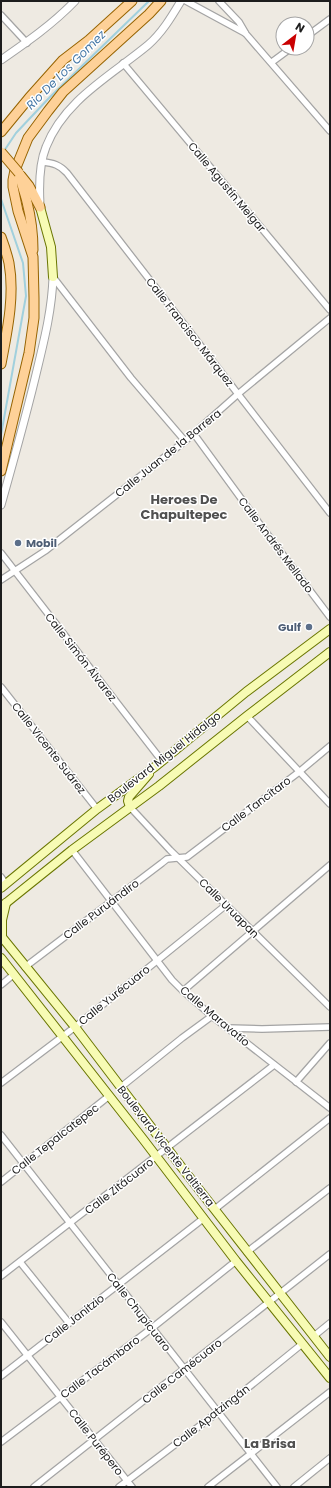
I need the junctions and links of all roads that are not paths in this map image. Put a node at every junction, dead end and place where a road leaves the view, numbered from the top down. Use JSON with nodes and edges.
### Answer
{"nodes":[{"id":1,"x":75,"y":1,"type":"edge"},
{"id":2,"x":125,"y":1,"type":"edge"},
{"id":3,"x":132,"y":1,"type":"edge"},
{"id":4,"x":161,"y":1,"type":"edge"},
{"id":5,"x":181,"y":1,"type":"edge"},
{"id":6,"x":186,"y":1,"type":"edge"},
{"id":7,"x":219,"y":1,"type":"edge"},
{"id":8,"x":1,"y":15,"type":"edge"},
{"id":9,"x":330,"y":19,"type":"edge"},
{"id":10,"x":315,"y":30,"type":"edge"},
{"id":11,"x":246,"y":34,"type":"junction"},
{"id":12,"x":27,"y":43,"type":"junction"},
{"id":13,"x":280,"y":56,"type":"edge"},
{"id":14,"x":1,"y":60,"type":"edge"},
{"id":15,"x":63,"y":60,"type":"junction"},
{"id":16,"x":272,"y":62,"type":"junction"},
{"id":17,"x":123,"y":64,"type":"junction"},
{"id":18,"x":330,"y":131,"type":"edge"},
{"id":19,"x":1,"y":132,"type":"edge"},
{"id":20,"x":1,"y":152,"type":"edge"},
{"id":21,"x":43,"y":162,"type":"junction"},
{"id":22,"x":20,"y":174,"type":"junction"},
{"id":23,"x":40,"y":207,"type":"junction"},
{"id":24,"x":1,"y":237,"type":"edge"},
{"id":25,"x":32,"y":257,"type":"junction"},
{"id":26,"x":53,"y":277,"type":"junction"},
{"id":27,"x":330,"y":310,"type":"edge"},
{"id":28,"x":330,"y":318,"type":"edge"},
{"id":29,"x":1,"y":364,"type":"edge"},
{"id":30,"x":238,"y":394,"type":"junction"},
{"id":31,"x":194,"y":434,"type":"junction"},
{"id":32,"x":185,"y":441,"type":"junction"},
{"id":33,"x":1,"y":471,"type":"edge"},
{"id":34,"x":1,"y":505,"type":"edge"},
{"id":35,"x":330,"y":513,"type":"edge"},
{"id":36,"x":1,"y":553,"type":"edge"},
{"id":37,"x":16,"y":571,"type":"junction"},
{"id":38,"x":1,"y":580,"type":"edge"},
{"id":39,"x":330,"y":617,"type":"edge"},
{"id":40,"x":330,"y":629,"type":"edge"},
{"id":41,"x":330,"y":652,"type":"edge"},
{"id":42,"x":1,"y":687,"type":"edge"},
{"id":43,"x":247,"y":716,"type":"junction"},
{"id":44,"x":330,"y":746,"type":"edge"},
{"id":45,"x":159,"y":763,"type":"junction"},
{"id":46,"x":299,"y":772,"type":"junction"},
{"id":47,"x":330,"y":804,"type":"edge"},
{"id":48,"x":130,"y":807,"type":"junction"},
{"id":49,"x":97,"y":809,"type":"junction"},
{"id":50,"x":72,"y":850,"type":"junction"},
{"id":51,"x":180,"y":858,"type":"junction"},
{"id":52,"x":330,"y":865,"type":"edge"},
{"id":53,"x":3,"y":883,"type":"edge"},
{"id":54,"x":111,"y":902,"type":"junction"},
{"id":55,"x":4,"y":905,"type":"edge"},
{"id":56,"x":226,"y":905,"type":"junction"},
{"id":57,"x":252,"y":932,"type":"junction"},
{"id":58,"x":2,"y":937,"type":"edge"},
{"id":59,"x":1,"y":958,"type":"edge"},
{"id":60,"x":158,"y":960,"type":"junction"},
{"id":61,"x":25,"y":967,"type":"junction"},
{"id":62,"x":14,"y":975,"type":"junction"},
{"id":63,"x":1,"y":985,"type":"edge"},
{"id":64,"x":183,"y":991,"type":"junction"},
{"id":65,"x":330,"y":1007,"type":"edge"},
{"id":66,"x":212,"y":1016,"type":"junction"},
{"id":67,"x":75,"y":1027,"type":"junction"},
{"id":68,"x":228,"y":1028,"type":"junction"},
{"id":69,"x":330,"y":1028,"type":"edge"},
{"id":70,"x":62,"y":1036,"type":"junction"},
{"id":71,"x":330,"y":1043,"type":"edge"},
{"id":72,"x":274,"y":1065,"type":"junction"},
{"id":73,"x":296,"y":1082,"type":"junction"},
{"id":74,"x":1,"y":1084,"type":"edge"},
{"id":75,"x":121,"y":1087,"type":"junction"},
{"id":76,"x":109,"y":1096,"type":"junction"},
{"id":77,"x":330,"y":1108,"type":"edge"},
{"id":78,"x":330,"y":1118,"type":"edge"},
{"id":79,"x":1,"y":1135,"type":"edge"},
{"id":80,"x":167,"y":1148,"type":"junction"},
{"id":81,"x":156,"y":1156,"type":"junction"},
{"id":82,"x":23,"y":1164,"type":"junction"},
{"id":83,"x":1,"y":1182,"type":"edge"},
{"id":84,"x":330,"y":1188,"type":"edge"},
{"id":85,"x":215,"y":1209,"type":"junction"},
{"id":86,"x":204,"y":1218,"type":"junction"},
{"id":87,"x":69,"y":1224,"type":"junction"},
{"id":88,"x":247,"y":1252,"type":"junction"},
{"id":89,"x":330,"y":1254,"type":"edge"},
{"id":90,"x":236,"y":1261,"type":"junction"},
{"id":91,"x":20,"y":1262,"type":"junction"},
{"id":92,"x":1,"y":1276,"type":"edge"},
{"id":93,"x":118,"y":1285,"type":"junction"},
{"id":94,"x":280,"y":1294,"type":"junction"},
{"id":95,"x":269,"y":1302,"type":"junction"},
{"id":96,"x":1,"y":1322,"type":"edge"},
{"id":97,"x":69,"y":1323,"type":"junction"},
{"id":98,"x":330,"y":1323,"type":"edge"},
{"id":99,"x":152,"y":1328,"type":"junction"},
{"id":100,"x":314,"y":1336,"type":"junction"},
{"id":101,"x":302,"y":1344,"type":"junction"},
{"id":102,"x":27,"y":1355,"type":"junction"},
{"id":103,"x":330,"y":1357,"type":"edge"},
{"id":104,"x":185,"y":1370,"type":"junction"},
{"id":105,"x":1,"y":1376,"type":"edge"},
{"id":106,"x":330,"y":1378,"type":"edge"},
{"id":107,"x":330,"y":1392,"type":"edge"},
{"id":108,"x":61,"y":1397,"type":"junction"},
{"id":109,"x":218,"y":1412,"type":"junction"},
{"id":110,"x":94,"y":1440,"type":"junction"},
{"id":111,"x":1,"y":1442,"type":"edge"},
{"id":112,"x":252,"y":1454,"type":"junction"},
{"id":113,"x":330,"y":1458,"type":"edge"},
{"id":114,"x":127,"y":1481,"type":"junction"},
{"id":115,"x":34,"y":1487,"type":"edge"},
{"id":116,"x":119,"y":1487,"type":"edge"},
{"id":117,"x":132,"y":1487,"type":"edge"},
{"id":118,"x":208,"y":1487,"type":"edge"},
{"id":119,"x":277,"y":1487,"type":"edge"},
{"id":120,"x":294,"y":1487,"type":"edge"}],
"edges":[{"from":1,"to":12,"type":"street"},
{"from":2,"to":15,"type":"main road"},
{"from":3,"to":15,"type":"main road"},
{"from":4,"to":25,"type":"main road"},
{"from":5,"to":17,"type":"street"},
{"from":6,"to":11,"type":"street"},
{"from":7,"to":11,"type":"street"},
{"from":8,"to":12,"type":"street"},
{"from":9,"to":10,"type":"street"},
{"from":11,"to":16,"type":"street"},
{"from":12,"to":14,"type":"street"},
{"from":13,"to":16,"type":"street"},
{"from":15,"to":19,"type":"main road"},
{"from":16,"to":18,"type":"street"},
{"from":17,"to":21,"type":"street"},
{"from":17,"to":27,"type":"street","name":"Calle Agustín Melgar"},
{"from":20,"to":22,"type":"main road","bridge":true},
{"from":21,"to":23,"type":"street"},
{"from":21,"to":30,"type":"street","name":"Calle Francisco Márquez"},
{"from":22,"to":23,"type":"main road"},
{"from":22,"to":25,"type":"main road"},
{"from":23,"to":26,"type":"main road"},
{"from":24,"to":29,"type":"main road"},
{"from":25,"to":33,"type":"main road"},
{"from":26,"to":32,"type":"street"},
{"from":26,"to":34,"type":"street"},
{"from":28,"to":30,"type":"street","name":"Calle Juan de la Barrera"},
{"from":30,"to":31,"type":"street","name":"Calle Juan de la Barrera"},
{"from":30,"to":35,"type":"street","name":"Calle Francisco Márquez"},
{"from":31,"to":32,"type":"street","name":"Calle Juan de la Barrera"},
{"from":31,"to":39,"type":"street","name":"Calle Andrés Mellado"},
{"from":32,"to":37,"type":"street","name":"Calle Juan de la Barrera"},
{"from":36,"to":37,"type":"street","name":"Calle Simón Álvarez"},
{"from":37,"to":38,"type":"street","name":"Calle Juan de la Barrera"},
{"from":37,"to":45,"type":"street","name":"Calle Simón Álvarez"},
{"from":40,"to":45,"type":"main road","name":"Boulevard Miguel Hidalgo"},
{"from":41,"to":43,"type":"main road","name":"Boulevard Miguel Hidalgo"},
{"from":42,"to":49,"type":"street","name":"Calle Vicente Suárez"},
{"from":43,"to":46,"type":"street"},
{"from":43,"to":48,"type":"main road","name":"Boulevard Miguel Hidalgo"},
{"from":44,"to":46,"type":"street","name":"Calle Tancítaro"},
{"from":45,"to":48,"type":"main road"},
{"from":45,"to":49,"type":"main road","name":"Boulevard Miguel Hidalgo"},
{"from":46,"to":47,"type":"street"},
{"from":46,"to":51,"type":"street","name":"Calle Tancítaro"},
{"from":48,"to":50,"type":"main road","name":"Boulevard Miguel Hidalgo"},
{"from":48,"to":51,"type":"street","name":"Calle Uruapan"},
{"from":49,"to":53,"type":"main road","name":"Boulevard Miguel Hidalgo"},
{"from":50,"to":54,"type":"street","name":"Calle Maravatío"},
{"from":50,"to":55,"type":"main road","name":"Boulevard Miguel Hidalgo"},
{"from":51,"to":54,"type":"street","name":"Calle Puruándiro"},
{"from":51,"to":56,"type":"street","name":"Calle Uruapan"},
{"from":52,"to":57,"type":"street"},
{"from":54,"to":60,"type":"street","name":"Calle Maravatío"},
{"from":54,"to":61,"type":"street","name":"Calle Puruándiro"},
{"from":55,"to":58,"type":"main road"},
{"from":56,"to":57,"type":"street","name":"Calle Uruapan"},
{"from":56,"to":60,"type":"street","name":"Calle Yurécuaro"},
{"from":57,"to":64,"type":"street"},
{"from":57,"to":65,"type":"street","name":"Calle Uruapan"},
{"from":58,"to":61,"type":"main road","name":"Boulevard Vicente Valtierra"},
{"from":59,"to":62,"type":"main road","name":"Boulevard Vicente Valtierra"},
{"from":60,"to":64,"type":"street","name":"Calle Maravatío"},
{"from":60,"to":67,"type":"street","name":"Calle Yurécuaro"},
{"from":61,"to":67,"type":"main road","name":"Boulevard Vicente Valtierra"},
{"from":62,"to":63,"type":"street"},
{"from":62,"to":70,"type":"main road","name":"Boulevard Vicente Valtierra"},
{"from":64,"to":66,"type":"street","name":"Calle Maravatío"},
{"from":66,"to":68,"type":"street","name":"Calle Maravatío"},
{"from":66,"to":75,"type":"street"},
{"from":67,"to":70,"type":"street","name":"Calle Yurécuaro"},
{"from":67,"to":75,"type":"main road","name":"Boulevard Vicente Valtierra"},
{"from":68,"to":69,"type":"street"},
{"from":68,"to":72,"type":"street","name":"Calle Maravatío"},
{"from":70,"to":74,"type":"street","name":"Calle Yurécuaro"},
{"from":70,"to":76,"type":"main road","name":"Boulevard Vicente Valtierra"},
{"from":71,"to":73,"type":"street"},
{"from":72,"to":73,"type":"street","name":"Calle Maravatío"},
{"from":72,"to":80,"type":"street","name":"Calle Zitácuaro"},
{"from":73,"to":77,"type":"street","name":"Calle Maravatío"},
{"from":75,"to":80,"type":"main road","name":"Boulevard Vicente Valtierra"},
{"from":76,"to":81,"type":"main road","name":"Boulevard Vicente Valtierra"},
{"from":76,"to":82,"type":"street","name":"Calle Tepalcatepec"},
{"from":78,"to":85,"type":"street"},
{"from":79,"to":82,"type":"street","name":"Calle Chupícuaro"},
{"from":80,"to":81,"type":"street","name":"Calle Zitácuaro"},
{"from":80,"to":85,"type":"main road","name":"Boulevard Vicente Valtierra"},
{"from":81,"to":86,"type":"main road","name":"Boulevard Vicente Valtierra"},
{"from":81,"to":87,"type":"street","name":"Calle Zitácuaro"},
{"from":82,"to":83,"type":"street","name":"Calle Tepalcatepec"},
{"from":82,"to":87,"type":"street","name":"Calle Chupícuaro"},
{"from":84,"to":88,"type":"street"},
{"from":85,"to":88,"type":"main road","name":"Boulevard Vicente Valtierra"},
{"from":86,"to":90,"type":"main road","name":"Boulevard Vicente Valtierra"},
{"from":86,"to":93,"type":"street","name":"Calle Janitzio"},
{"from":87,"to":91,"type":"street","name":"Calle Zitácuaro"},
{"from":87,"to":93,"type":"street","name":"Calle Chupícuaro"},
{"from":88,"to":94,"type":"main road","name":"Boulevard Vicente Valtierra"},
{"from":89,"to":94,"type":"street","name":"Calle Camécuaro"},
{"from":90,"to":95,"type":"main road","name":"Boulevard Vicente Valtierra"},
{"from":90,"to":99,"type":"street","name":"Calle Tacámbaro"},
{"from":91,"to":92,"type":"street","name":"Calle Zitácuaro"},
{"from":91,"to":97,"type":"street"},
{"from":93,"to":97,"type":"street","name":"Calle Janitzio"},
{"from":93,"to":99,"type":"street","name":"Calle Chupícuaro"},
{"from":94,"to":95,"type":"street","name":"Calle Camécuaro"},
{"from":94,"to":100,"type":"main road","name":"Boulevard Vicente Valtierra"},
{"from":95,"to":101,"type":"main road","name":"Boulevard Vicente Valtierra"},
{"from":95,"to":104,"type":"street","name":"Calle Camécuaro"},
{"from":96,"to":102,"type":"street","name":"Calle Purépero"},
{"from":97,"to":102,"type":"street","name":"Calle Janitzio"},
{"from":98,"to":100,"type":"street"},
{"from":99,"to":104,"type":"street","name":"Calle Chupícuaro"},
{"from":99,"to":108,"type":"street","name":"Calle Tacámbaro"},
{"from":100,"to":103,"type":"main road","name":"Boulevard Vicente Valtierra"},
{"from":101,"to":106,"type":"main road","name":"Boulevard Vicente Valtierra"},
{"from":101,"to":109,"type":"street","name":"Calle Apatzingán"},
{"from":102,"to":105,"type":"street","name":"Calle Janitzio"},
{"from":102,"to":108,"type":"street","name":"Calle Purépero"},
{"from":104,"to":109,"type":"street","name":"Calle Chupícuaro"},
{"from":104,"to":110,"type":"street","name":"Calle Camécuaro"},
{"from":107,"to":112,"type":"street"},
{"from":108,"to":110,"type":"street","name":"Calle Purépero"},
{"from":108,"to":111,"type":"street","name":"Calle Tacámbaro"},
{"from":109,"to":112,"type":"street","name":"Calle Chupícuaro"},
{"from":109,"to":114,"type":"street","name":"Calle Apatzingán"},
{"from":110,"to":114,"type":"street","name":"Calle Purépero"},
{"from":110,"to":115,"type":"street","name":"Calle Camécuaro"},
{"from":112,"to":118,"type":"street"},
{"from":112,"to":119,"type":"street","name":"Calle Chupícuaro"},
{"from":113,"to":120,"type":"street"},
{"from":114,"to":116,"type":"street","name":"Calle Apatzingán"},
{"from":114,"to":117,"type":"street","name":"Calle Purépero"}]}
